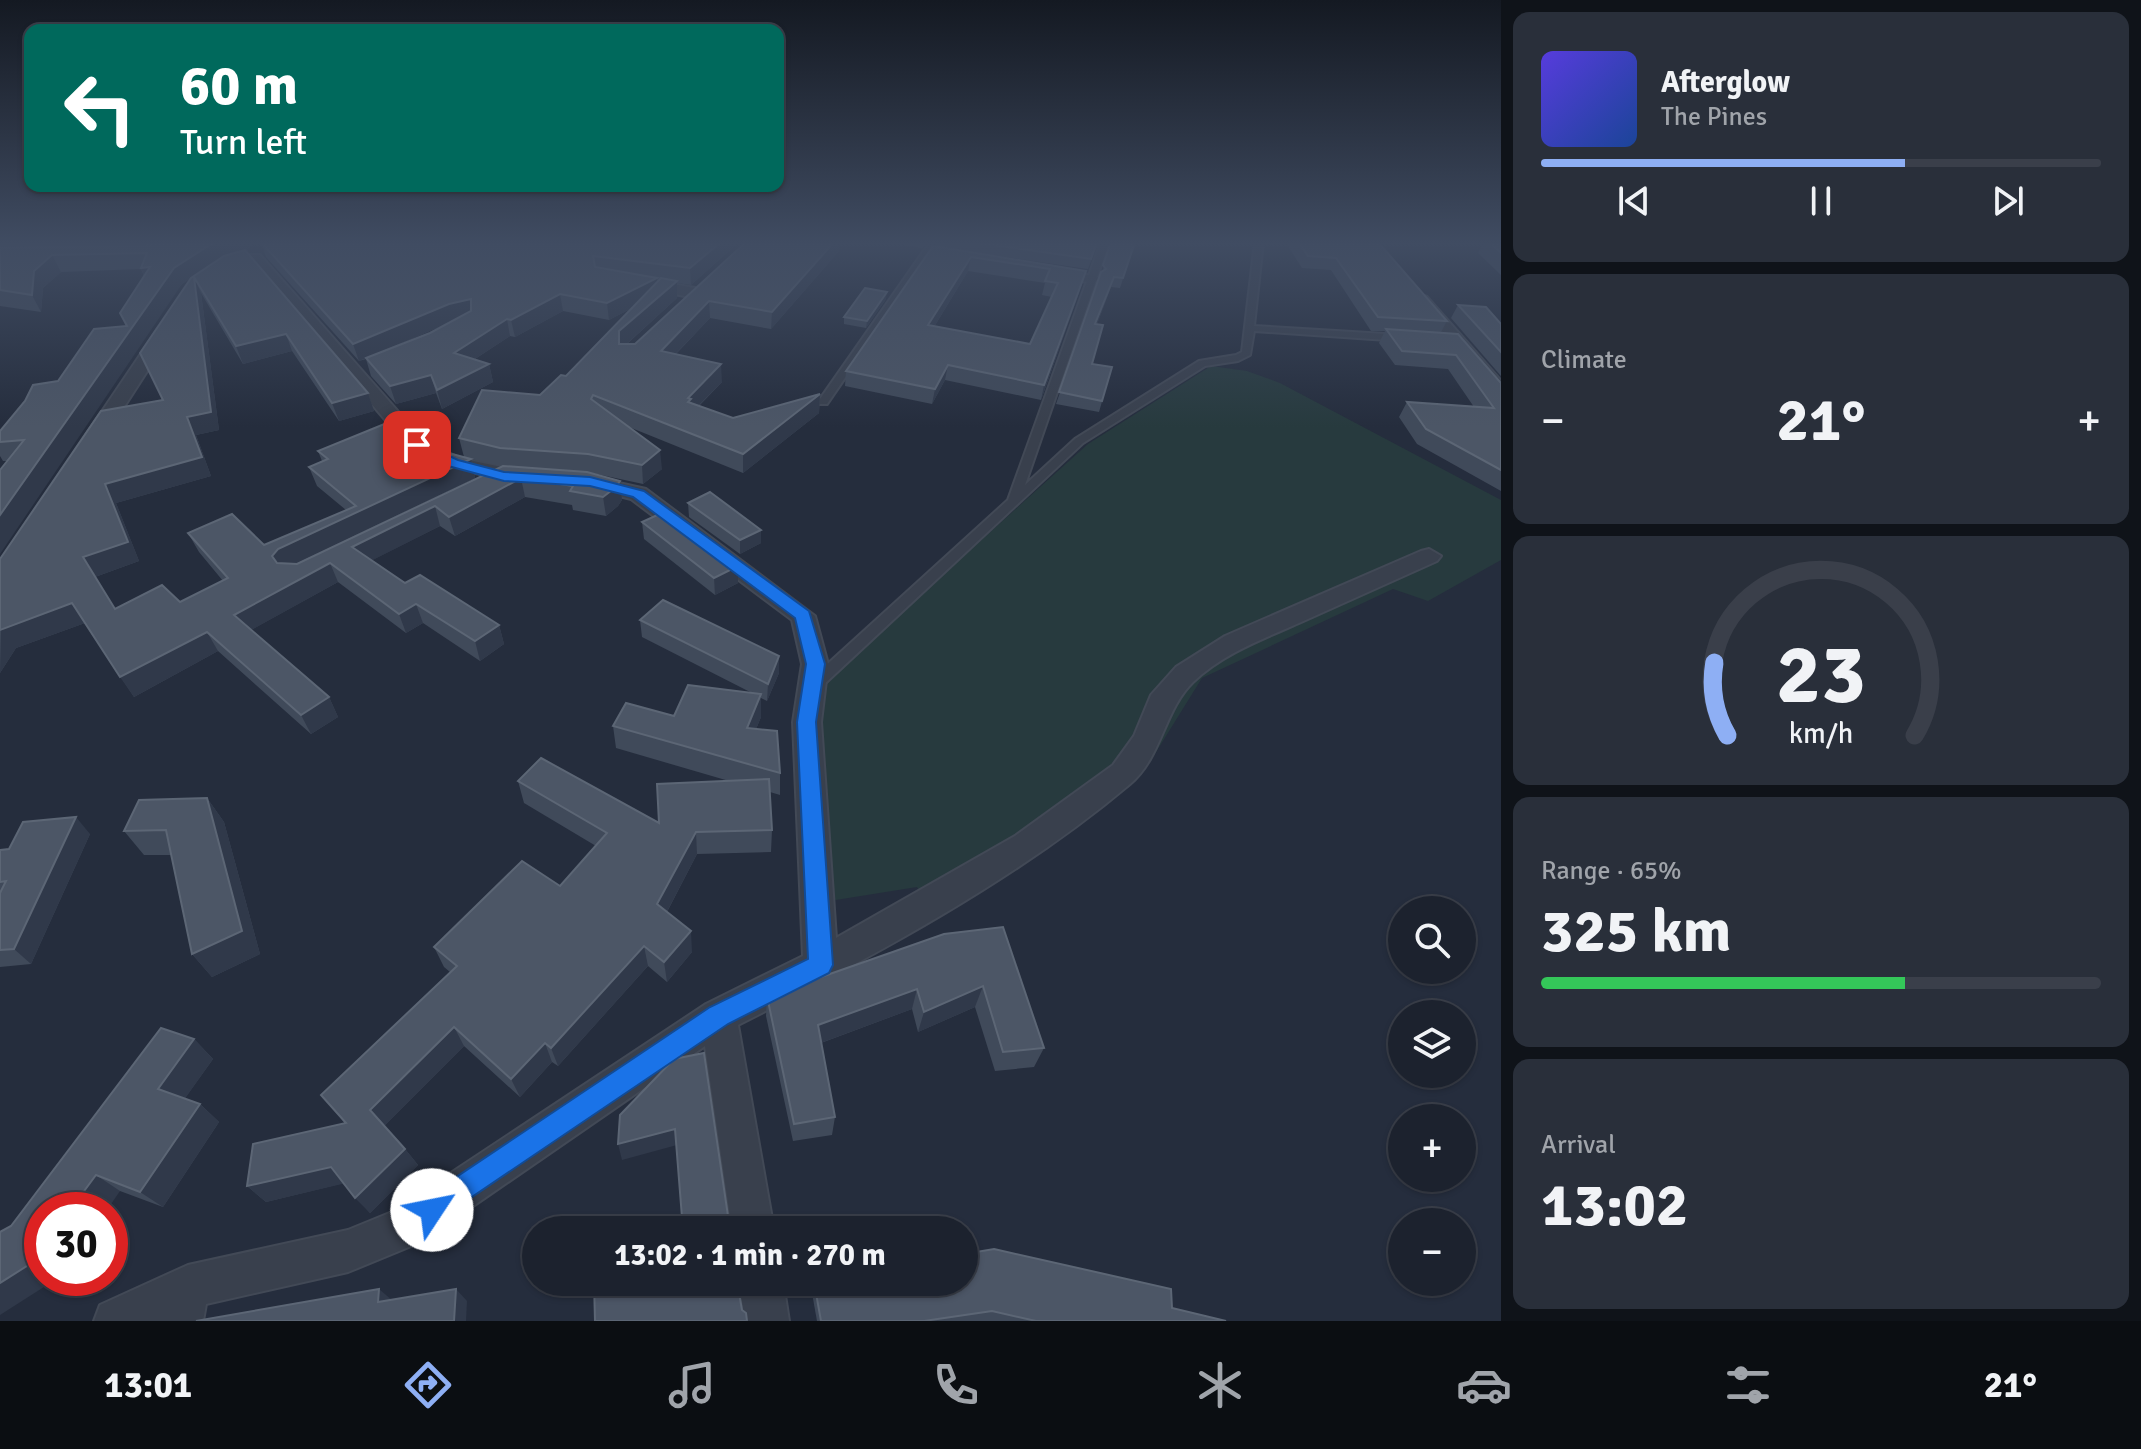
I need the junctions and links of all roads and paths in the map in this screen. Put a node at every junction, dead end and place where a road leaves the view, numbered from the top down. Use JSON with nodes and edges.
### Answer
{"nodes":[{"id":1,"x":299,"y":304,"type":"edge"},
{"id":2,"x":894,"y":304,"type":"edge"},
{"id":3,"x":1083,"y":304,"type":"edge"},
{"id":4,"x":1253,"y":304,"type":"edge"},
{"id":5,"x":1421,"y":304,"type":"edge"},
{"id":6,"x":176,"y":312,"type":"edge"},
{"id":7,"x":1251,"y":328,"type":"junction"},
{"id":8,"x":1408,"y":338,"type":"edge"},
{"id":9,"x":1501,"y":392,"type":"edge"},
{"id":10,"x":823,"y":402,"type":"edge"},
{"id":11,"x":84,"y":454,"type":"edge"},
{"id":12,"x":504,"y":476,"type":"junction"},
{"id":13,"x":476,"y":489,"type":"edge"},
{"id":14,"x":1013,"y":503,"type":"junction"},
{"id":15,"x":1429,"y":556,"type":"dead end"},
{"id":16,"x":812,"y":686,"type":"junction"},
{"id":17,"x":821,"y":965,"type":"junction"},
{"id":18,"x":719,"y":1016,"type":"junction"},
{"id":19,"x":751,"y":1216,"type":"edge"},
{"id":20,"x":763,"y":1296,"type":"edge"},
{"id":21,"x":184,"y":1304,"type":"edge"},
{"id":22,"x":116,"y":1321,"type":"edge"},
{"id":23,"x":767,"y":1321,"type":"edge"}],
"edges":[{"from":1,"to":12,"type":"street"},
{"from":2,"to":10,"type":"lane"},
{"from":3,"to":14,"type":"lane"},
{"from":4,"to":7,"type":"lane"},
{"from":5,"to":9,"type":"street"},
{"from":6,"to":11,"type":"street"},
{"from":7,"to":8,"type":"lane"},
{"from":7,"to":14,"type":"lane"},
{"from":12,"to":13,"type":"street"},
{"from":12,"to":16,"type":"street"},
{"from":14,"to":16,"type":"lane"},
{"from":15,"to":17,"type":"street"},
{"from":16,"to":17,"type":"street"},
{"from":17,"to":18,"type":"street"},
{"from":18,"to":19,"type":"street"},
{"from":18,"to":21,"type":"street"},
{"from":20,"to":23,"type":"street"},
{"from":21,"to":22,"type":"street"}]}
